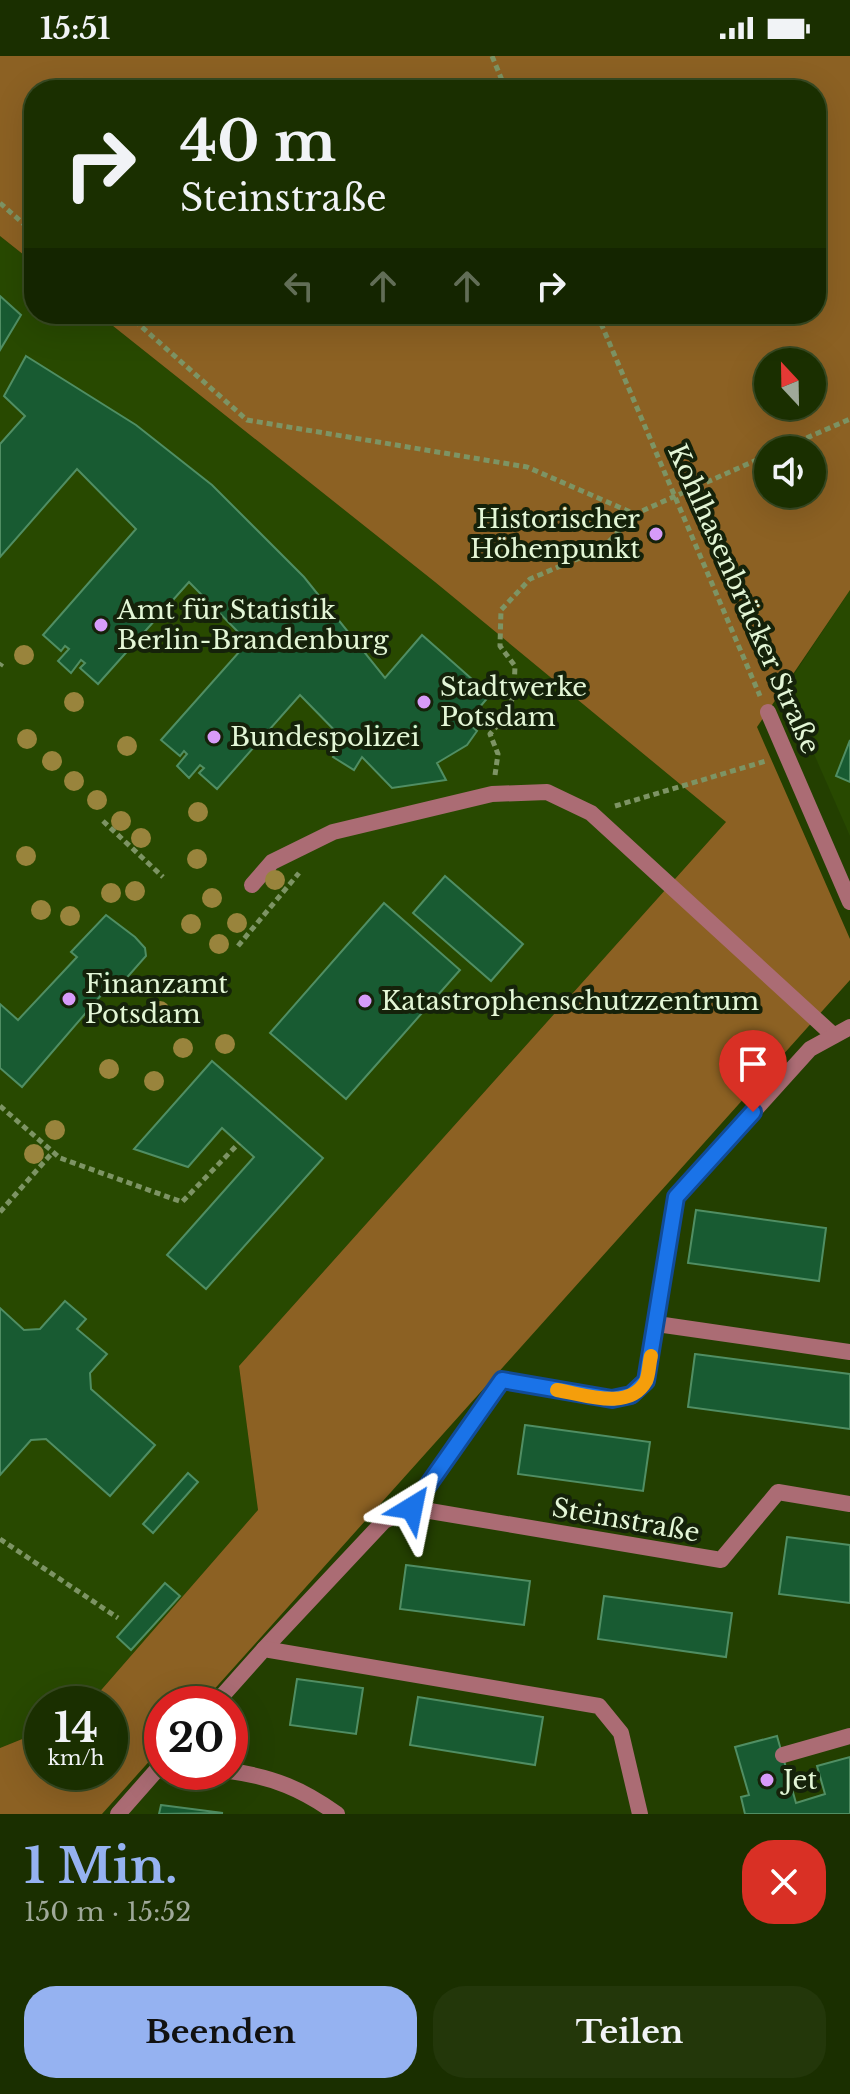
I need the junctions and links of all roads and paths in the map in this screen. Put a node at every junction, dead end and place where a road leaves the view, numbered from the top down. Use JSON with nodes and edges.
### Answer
{"nodes":[{"id":1,"x":492,"y":56,"type":"edge"},
{"id":2,"x":502,"y":80,"type":"edge"},
{"id":3,"x":0,"y":203,"type":"edge"},
{"id":4,"x":24,"y":224,"type":"edge"},
{"id":5,"x":138,"y":324,"type":"edge"},
{"id":6,"x":601,"y":324,"type":"edge"},
{"id":7,"x":850,"y":419,"type":"edge"},
{"id":8,"x":811,"y":436,"type":"edge"},
{"id":9,"x":754,"y":461,"type":"edge"},
{"id":10,"x":673,"y":497,"type":"junction"},
{"id":11,"x":635,"y":514,"type":"junction"},
{"id":12,"x":768,"y":712,"type":"joint"},
{"id":13,"x":786,"y":755,"type":"junction"},
{"id":14,"x":492,"y":794,"type":"junction"},
{"id":15,"x":591,"y":813,"type":"junction"},
{"id":16,"x":103,"y":821,"type":"dead end"},
{"id":17,"x":303,"y":868,"type":"dead end"},
{"id":18,"x":163,"y":877,"type":"dead end"},
{"id":19,"x":252,"y":885,"type":"dead end"},
{"id":20,"x":850,"y":902,"type":"edge"},
{"id":21,"x":238,"y":946,"type":"dead end"},
{"id":22,"x":850,"y":1027,"type":"edge"},
{"id":23,"x":832,"y":1034,"type":"junction"},
{"id":24,"x":0,"y":1106,"type":"edge"},
{"id":25,"x":239,"y":1143,"type":"dead end"},
{"id":26,"x":52,"y":1153,"type":"junction"},
{"id":27,"x":0,"y":1212,"type":"edge"},
{"id":28,"x":657,"y":1324,"type":"junction"},
{"id":29,"x":850,"y":1352,"type":"edge"},
{"id":30,"x":850,"y":1504,"type":"edge"},
{"id":31,"x":412,"y":1508,"type":"junction"},
{"id":32,"x":0,"y":1539,"type":"edge"},
{"id":33,"x":118,"y":1618,"type":"dead end"},
{"id":34,"x":264,"y":1649,"type":"junction"},
{"id":35,"x":231,"y":1686,"type":"edge"},
{"id":36,"x":850,"y":1736,"type":"edge"},
{"id":37,"x":783,"y":1755,"type":"dead end"},
{"id":38,"x":248,"y":1774,"type":"edge"},
{"id":39,"x":144,"y":1784,"type":"edge"},
{"id":40,"x":118,"y":1814,"type":"edge"},
{"id":41,"x":337,"y":1814,"type":"edge"},
{"id":42,"x":640,"y":1814,"type":"edge"}],
"edges":[{"from":1,"to":2,"type":"path"},
{"from":3,"to":4,"type":"path"},
{"from":5,"to":11,"type":"path"},
{"from":6,"to":10,"type":"path","name":"Kohlhasenbrücker Straße"},
{"from":7,"to":8,"type":"path"},
{"from":9,"to":10,"type":"path"},
{"from":10,"to":11,"type":"path"},
{"from":10,"to":12,"type":"path","name":"Kohlhasenbrücker Straße"},
{"from":11,"to":14,"type":"path"},
{"from":12,"to":13,"type":"lane","name":"Kohlhasenbrücker Straße"},
{"from":13,"to":15,"type":"path"},
{"from":13,"to":20,"type":"lane","name":"Kohlhasenbrücker Straße"},
{"from":14,"to":15,"type":"lane"},
{"from":14,"to":19,"type":"lane"},
{"from":15,"to":23,"type":"lane"},
{"from":16,"to":18,"type":"path"},
{"from":17,"to":21,"type":"path"},
{"from":22,"to":23,"type":"lane"},
{"from":23,"to":28,"type":"lane"},
{"from":24,"to":26,"type":"path"},
{"from":25,"to":26,"type":"path"},
{"from":26,"to":27,"type":"path"},
{"from":28,"to":29,"type":"lane"},
{"from":28,"to":31,"type":"lane"},
{"from":30,"to":31,"type":"lane","name":"Steinstraße"},
{"from":31,"to":34,"type":"lane"},
{"from":32,"to":33,"type":"path"},
{"from":34,"to":35,"type":"lane"},
{"from":34,"to":42,"type":"lane"},
{"from":36,"to":37,"type":"lane"},
{"from":38,"to":41,"type":"lane"},
{"from":39,"to":40,"type":"lane"}]}
